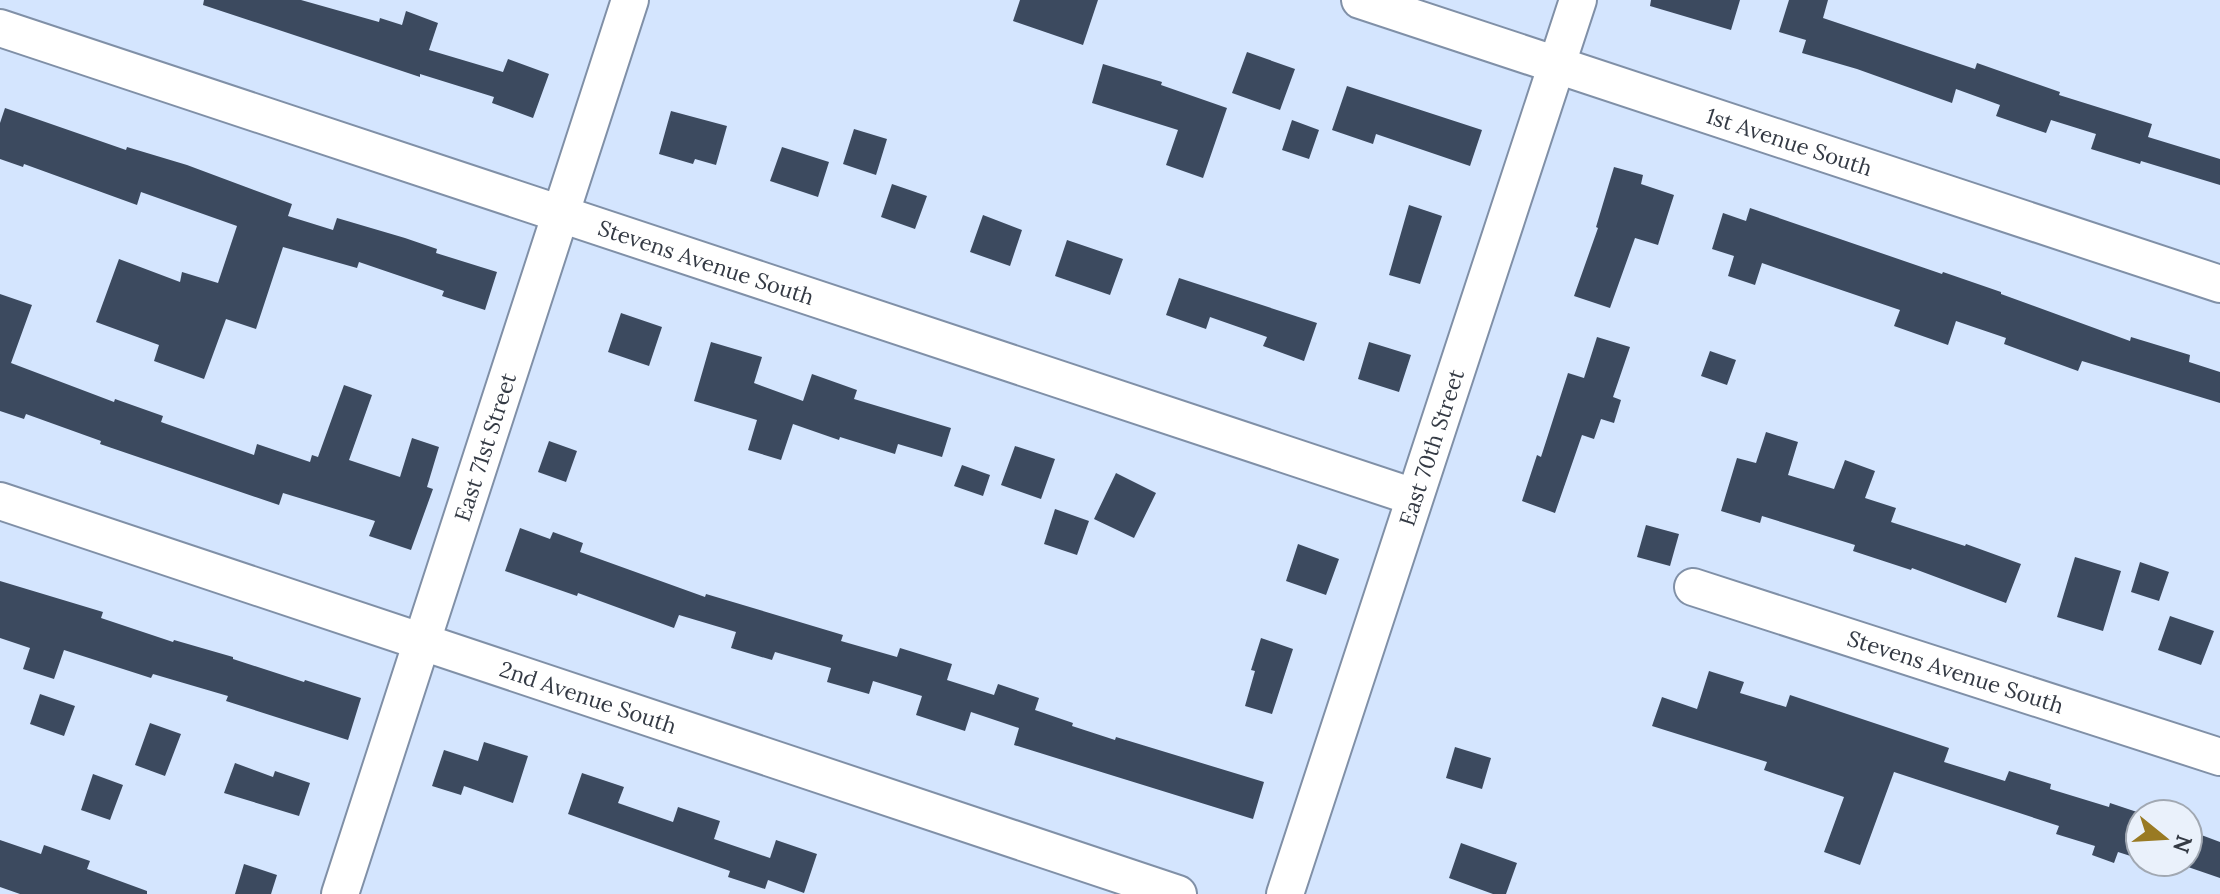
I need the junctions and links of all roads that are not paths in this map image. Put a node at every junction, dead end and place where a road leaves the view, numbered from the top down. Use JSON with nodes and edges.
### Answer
{"nodes":[{"id":1,"x":630,"y":0,"type":"edge"},
{"id":2,"x":1360,"y":0,"type":"edge"},
{"id":3,"x":1578,"y":0,"type":"edge"},
{"id":4,"x":0,"y":28,"type":"edge"},
{"id":5,"x":1557,"y":65,"type":"junction"},
{"id":6,"x":561,"y":214,"type":"junction"},
{"id":7,"x":2220,"y":284,"type":"edge"},
{"id":8,"x":1414,"y":497,"type":"junction"},
{"id":9,"x":0,"y":501,"type":"edge"},
{"id":10,"x":1693,"y":587,"type":"dead end"},
{"id":11,"x":422,"y":642,"type":"junction"},
{"id":12,"x":2220,"y":757,"type":"edge"},
{"id":13,"x":340,"y":894,"type":"edge"},
{"id":14,"x":1178,"y":894,"type":"edge"},
{"id":15,"x":1285,"y":894,"type":"edge"}],
"edges":[{"from":1,"to":6,"type":"street","name":"East 71st Street"},
{"from":2,"to":5,"type":"street","name":"1st Avenue South"},
{"from":3,"to":5,"type":"street","name":"East 70th Street"},
{"from":4,"to":6,"type":"street","name":"Stevens Avenue South"},
{"from":5,"to":7,"type":"street","name":"1st Avenue South"},
{"from":5,"to":8,"type":"street","name":"East 70th Street"},
{"from":6,"to":8,"type":"street","name":"Stevens Avenue South"},
{"from":6,"to":11,"type":"street","name":"East 71st Street"},
{"from":8,"to":15,"type":"street","name":"East 70th Street"},
{"from":9,"to":11,"type":"street","name":"2nd Avenue South"},
{"from":10,"to":12,"type":"street","name":"Stevens Avenue South"},
{"from":11,"to":13,"type":"street","name":"East 71st Street"},
{"from":11,"to":14,"type":"street","name":"2nd Avenue South"}]}
